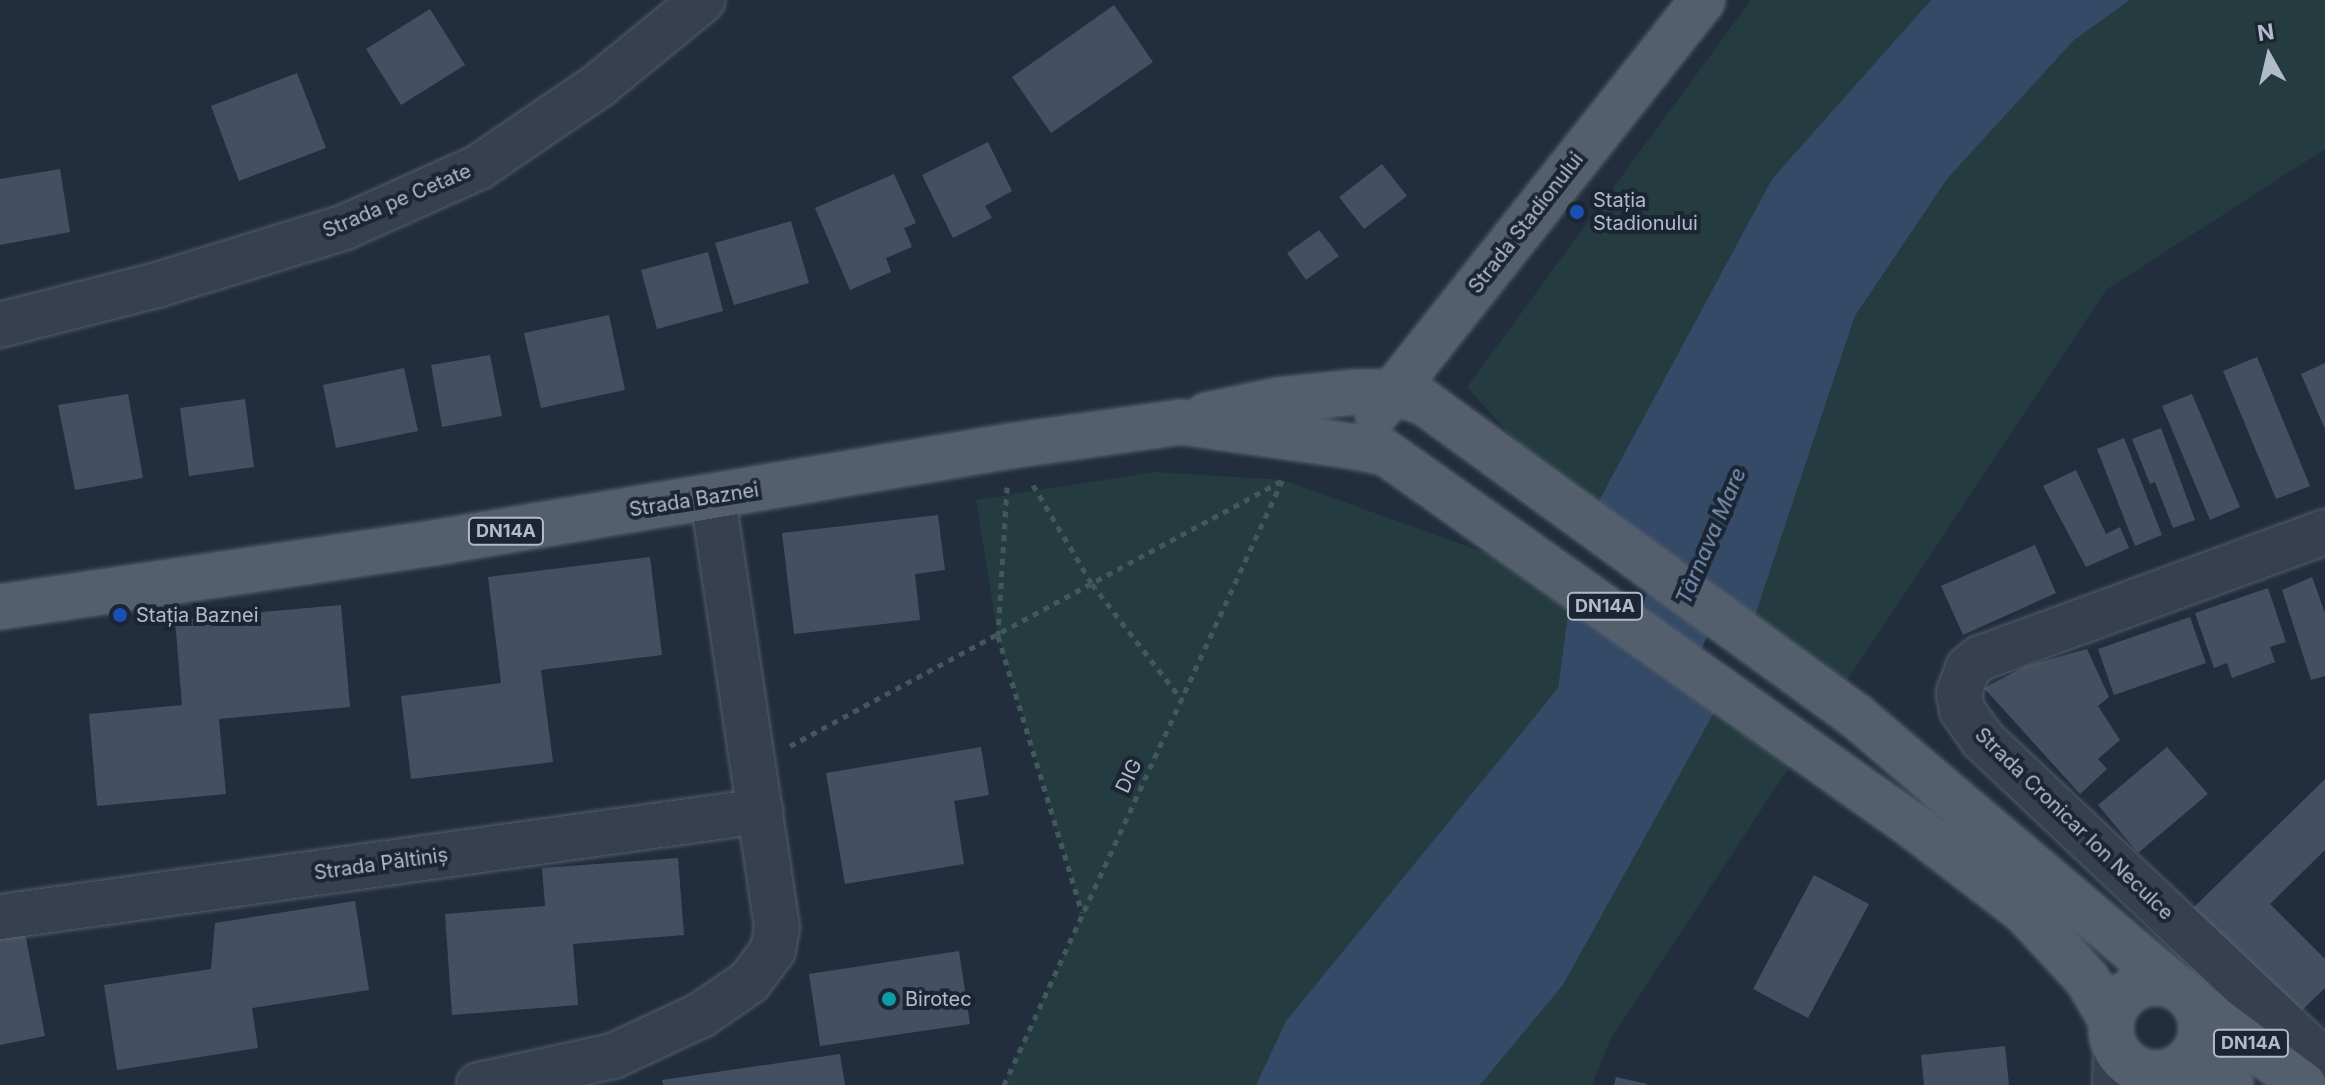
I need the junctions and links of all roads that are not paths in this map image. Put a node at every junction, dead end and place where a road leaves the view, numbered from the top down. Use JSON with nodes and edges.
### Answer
{"nodes":[{"id":1,"x":703,"y":0,"type":"edge"},
{"id":2,"x":1703,"y":0,"type":"edge"},
{"id":3,"x":0,"y":325,"type":"edge"},
{"id":4,"x":1409,"y":398,"type":"junction"},
{"id":5,"x":1181,"y":422,"type":"junction"},
{"id":6,"x":1368,"y":450,"type":"junction"},
{"id":7,"x":713,"y":497,"type":"junction"},
{"id":8,"x":2325,"y":532,"type":"edge"},
{"id":9,"x":0,"y":607,"type":"edge"},
{"id":10,"x":761,"y":811,"type":"junction"},
{"id":11,"x":0,"y":917,"type":"edge"},
{"id":12,"x":2186,"y":996,"type":"junction"},
{"id":13,"x":2114,"y":1052,"type":"edge"},
{"id":14,"x":2325,"y":1062,"type":"edge"},
{"id":15,"x":2182,"y":1069,"type":"edge"},
{"id":16,"x":602,"y":1072,"type":"edge"},
{"id":17,"x":479,"y":1085,"type":"edge"},
{"id":18,"x":2231,"y":1085,"type":"edge"},
{"id":19,"x":2304,"y":1085,"type":"edge"}],
"edges":[{"from":1,"to":3,"type":"street","name":"Strada pe Cetate"},
{"from":2,"to":4,"type":"main road","name":"Strada Stadionului"},
{"from":4,"to":5,"type":"main road","number":"DN14A"},
{"from":4,"to":6,"type":"main road","name":"Strada Stadionului"},
{"from":4,"to":12,"type":"main road","number":"DN14A"},
{"from":5,"to":6,"type":"main road","name":"Strada Baznei","number":"DN14A"},
{"from":5,"to":7,"type":"main road","name":"Strada Baznei","number":"DN14A"},
{"from":6,"to":13,"type":"main road","number":"DN14A"},
{"from":7,"to":9,"type":"main road","name":"Strada Baznei","number":"DN14A"},
{"from":7,"to":10,"type":"street"},
{"from":8,"to":14,"type":"street","name":"Strada Cronicar Ion Neculce"},
{"from":10,"to":11,"type":"street","name":"Strada Păltiniș"},
{"from":10,"to":16,"type":"street"},
{"from":12,"to":13,"type":"main road"},
{"from":12,"to":15,"type":"main road"},
{"from":12,"to":19,"type":"main road","number":"DN14A"},
{"from":13,"to":15,"type":"main road"},
{"from":15,"to":18,"type":"main road","number":"DN14A"},
{"from":16,"to":17,"type":"street"}]}
